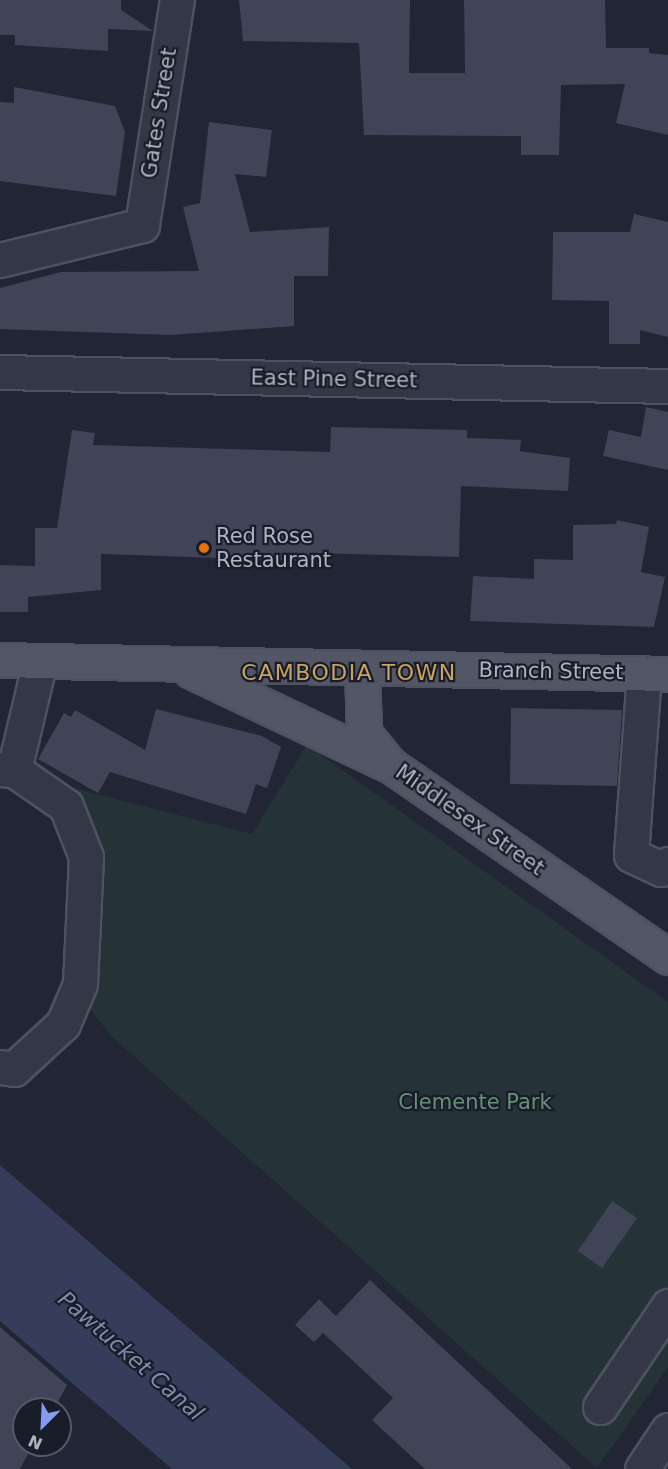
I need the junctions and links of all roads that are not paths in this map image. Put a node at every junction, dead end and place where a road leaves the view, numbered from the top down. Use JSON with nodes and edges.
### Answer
{"nodes":[{"id":1,"x":177,"y":0,"type":"edge"},
{"id":2,"x":0,"y":260,"type":"edge"},
{"id":3,"x":0,"y":372,"type":"edge"},
{"id":4,"x":668,"y":386,"type":"edge"},
{"id":5,"x":0,"y":660,"type":"edge"},
{"id":6,"x":40,"y":661,"type":"junction"},
{"id":7,"x":175,"y":664,"type":"junction"},
{"id":8,"x":362,"y":668,"type":"junction"},
{"id":9,"x":661,"y":669,"type":"edge"},
{"id":10,"x":390,"y":765,"type":"junction"},
{"id":11,"x":7,"y":770,"type":"edge"},
{"id":12,"x":668,"y":864,"type":"edge"},
{"id":13,"x":668,"y":957,"type":"edge"},
{"id":14,"x":0,"y":1067,"type":"edge"},
{"id":15,"x":668,"y":1306,"type":"edge"},
{"id":16,"x":600,"y":1407,"type":"dead end"},
{"id":17,"x":668,"y":1430,"type":"edge"},
{"id":18,"x":642,"y":1469,"type":"edge"}],
"edges":[{"from":1,"to":2,"type":"street","name":"Gates Street"},
{"from":3,"to":4,"type":"street","name":"East Pine Street"},
{"from":5,"to":6,"type":"main road"},
{"from":6,"to":7,"type":"main road"},
{"from":6,"to":11,"type":"street"},
{"from":7,"to":8,"type":"main road"},
{"from":7,"to":10,"type":"main road"},
{"from":8,"to":9,"type":"main road","name":"Branch Street"},
{"from":8,"to":10,"type":"main road","name":"Middlesex Street"},
{"from":9,"to":12,"type":"street"},
{"from":10,"to":13,"type":"main road","name":"Middlesex Street"},
{"from":11,"to":14,"type":"street"},
{"from":15,"to":16,"type":"street"},
{"from":17,"to":18,"type":"street"}]}
